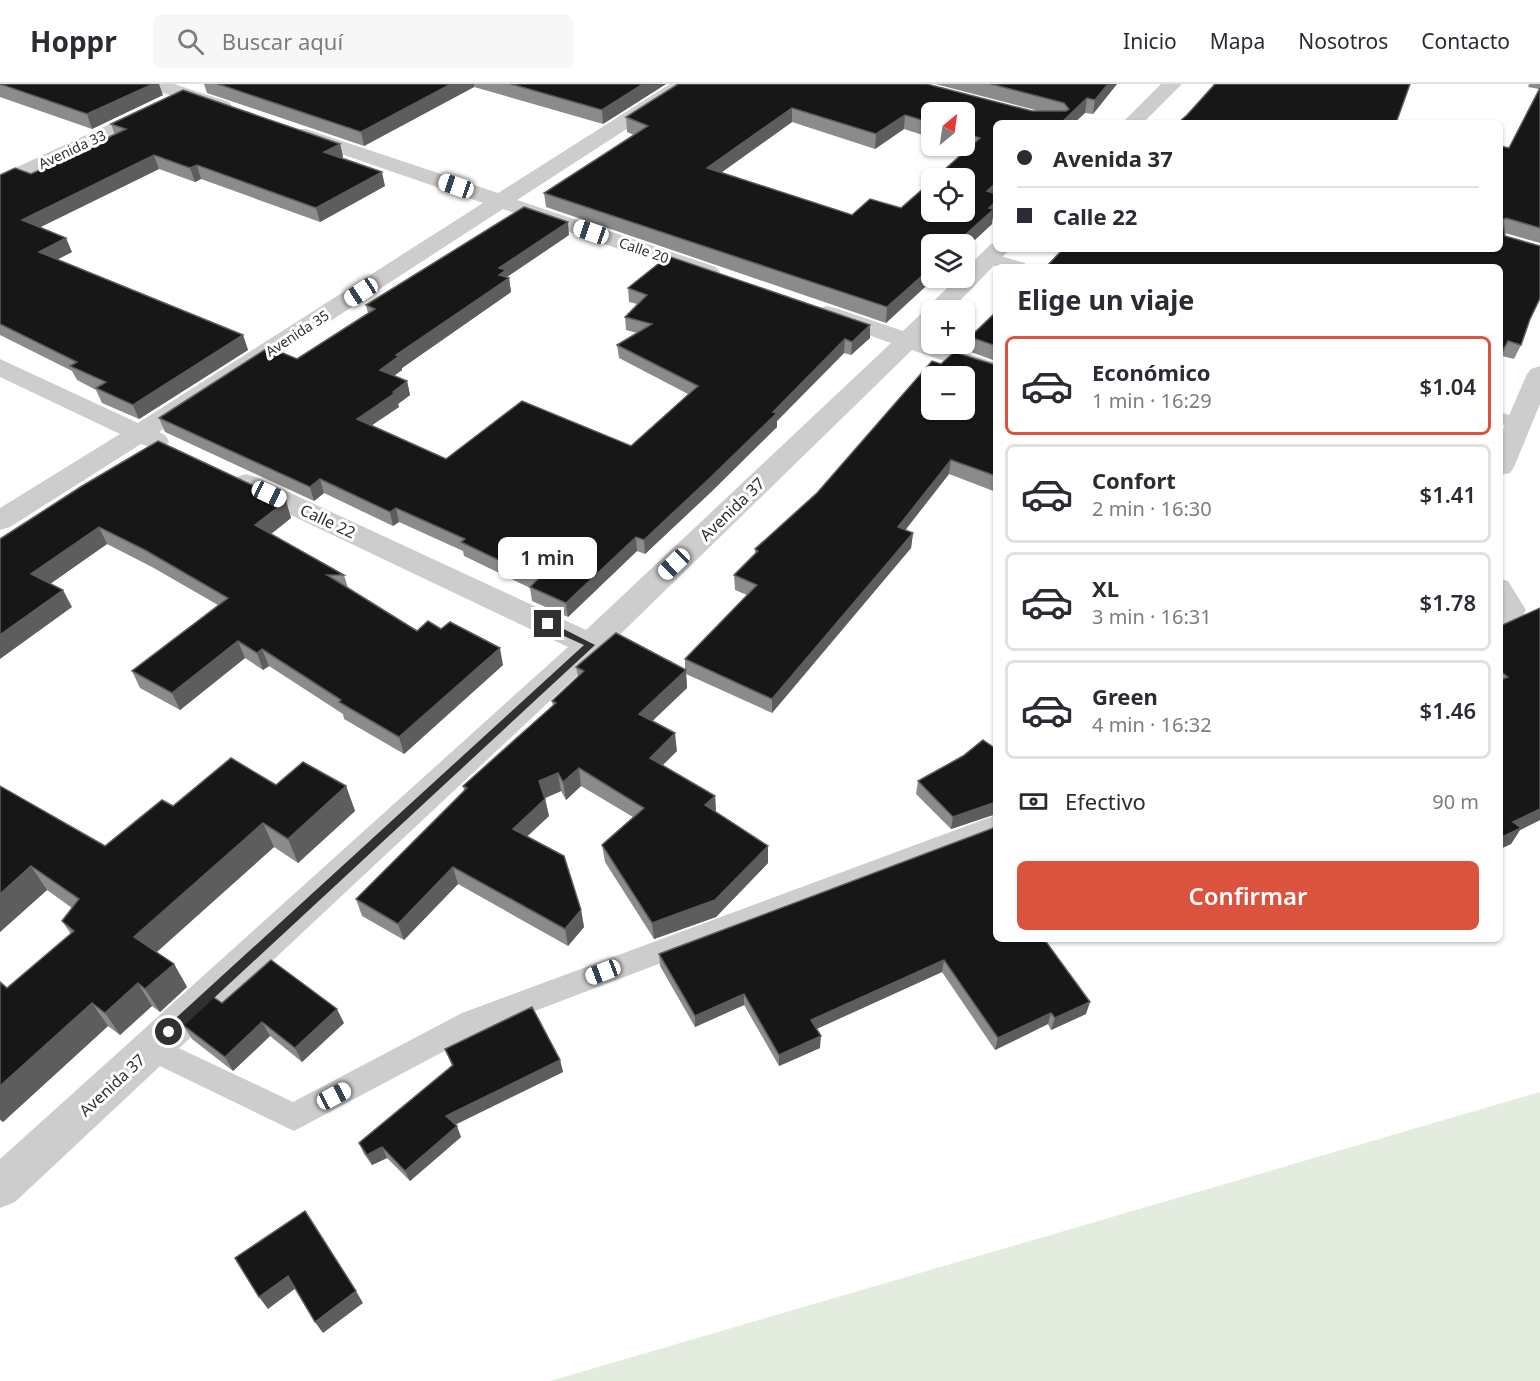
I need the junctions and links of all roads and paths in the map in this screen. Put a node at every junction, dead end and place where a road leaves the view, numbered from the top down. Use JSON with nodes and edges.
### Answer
{"nodes":[{"id":1,"x":155,"y":84,"type":"edge"},
{"id":2,"x":208,"y":84,"type":"edge"},
{"id":3,"x":683,"y":84,"type":"edge"},
{"id":4,"x":1172,"y":84,"type":"edge"},
{"id":5,"x":186,"y":94,"type":"junction"},
{"id":6,"x":243,"y":113,"type":"edge"},
{"id":7,"x":1135,"y":120,"type":"edge"},
{"id":8,"x":276,"y":125,"type":"edge"},
{"id":9,"x":0,"y":183,"type":"edge"},
{"id":10,"x":501,"y":201,"type":"junction"},
{"id":11,"x":994,"y":253,"type":"edge"},
{"id":12,"x":1014,"y":264,"type":"edge"},
{"id":13,"x":727,"y":279,"type":"edge"},
{"id":14,"x":948,"y":300,"type":"edge"},
{"id":15,"x":806,"y":306,"type":"edge"},
{"id":16,"x":921,"y":328,"type":"edge"},
{"id":17,"x":908,"y":340,"type":"junction"},
{"id":18,"x":0,"y":367,"type":"edge"},
{"id":19,"x":993,"y":370,"type":"edge"},
{"id":20,"x":1540,"y":374,"type":"edge"},
{"id":21,"x":1509,"y":421,"type":"edge"},
{"id":22,"x":140,"y":434,"type":"junction"},
{"id":23,"x":1503,"y":452,"type":"edge"},
{"id":24,"x":183,"y":454,"type":"edge"},
{"id":25,"x":226,"y":474,"type":"edge"},
{"id":26,"x":0,"y":521,"type":"edge"},
{"id":27,"x":1503,"y":590,"type":"edge"},
{"id":28,"x":1503,"y":616,"type":"edge"},
{"id":29,"x":591,"y":645,"type":"junction"},
{"id":30,"x":993,"y":826,"type":"edge"},
{"id":31,"x":152,"y":1048,"type":"junction"},
{"id":32,"x":0,"y":1186,"type":"edge"}],
"edges":[{"from":1,"to":5,"type":"street"},
{"from":2,"to":5,"type":"street","name":"Avenida 33"},
{"from":3,"to":10,"type":"street","name":"Avenida 35"},
{"from":4,"to":7,"type":"street"},
{"from":5,"to":6,"type":"street"},
{"from":5,"to":9,"type":"street","name":"Avenida 33"},
{"from":8,"to":10,"type":"street","name":"Calle 20"},
{"from":10,"to":13,"type":"street","name":"Calle 20"},
{"from":10,"to":22,"type":"street","name":"Avenida 35"},
{"from":11,"to":12,"type":"lane"},
{"from":11,"to":14,"type":"street"},
{"from":15,"to":17,"type":"street"},
{"from":16,"to":17,"type":"street","name":"Avenida 37"},
{"from":17,"to":19,"type":"street"},
{"from":17,"to":29,"type":"street","name":"Avenida 37"},
{"from":18,"to":22,"type":"street"},
{"from":20,"to":21,"type":"street"},
{"from":21,"to":23,"type":"street"},
{"from":22,"to":24,"type":"street"},
{"from":22,"to":26,"type":"street","name":"Avenida 35"},
{"from":25,"to":29,"type":"street","name":"Calle 22"},
{"from":27,"to":28,"type":"lane"},
{"from":29,"to":31,"type":"street","name":"Avenida 37"},
{"from":30,"to":31,"type":"lane"},
{"from":31,"to":32,"type":"street","name":"Avenida 37"}]}
